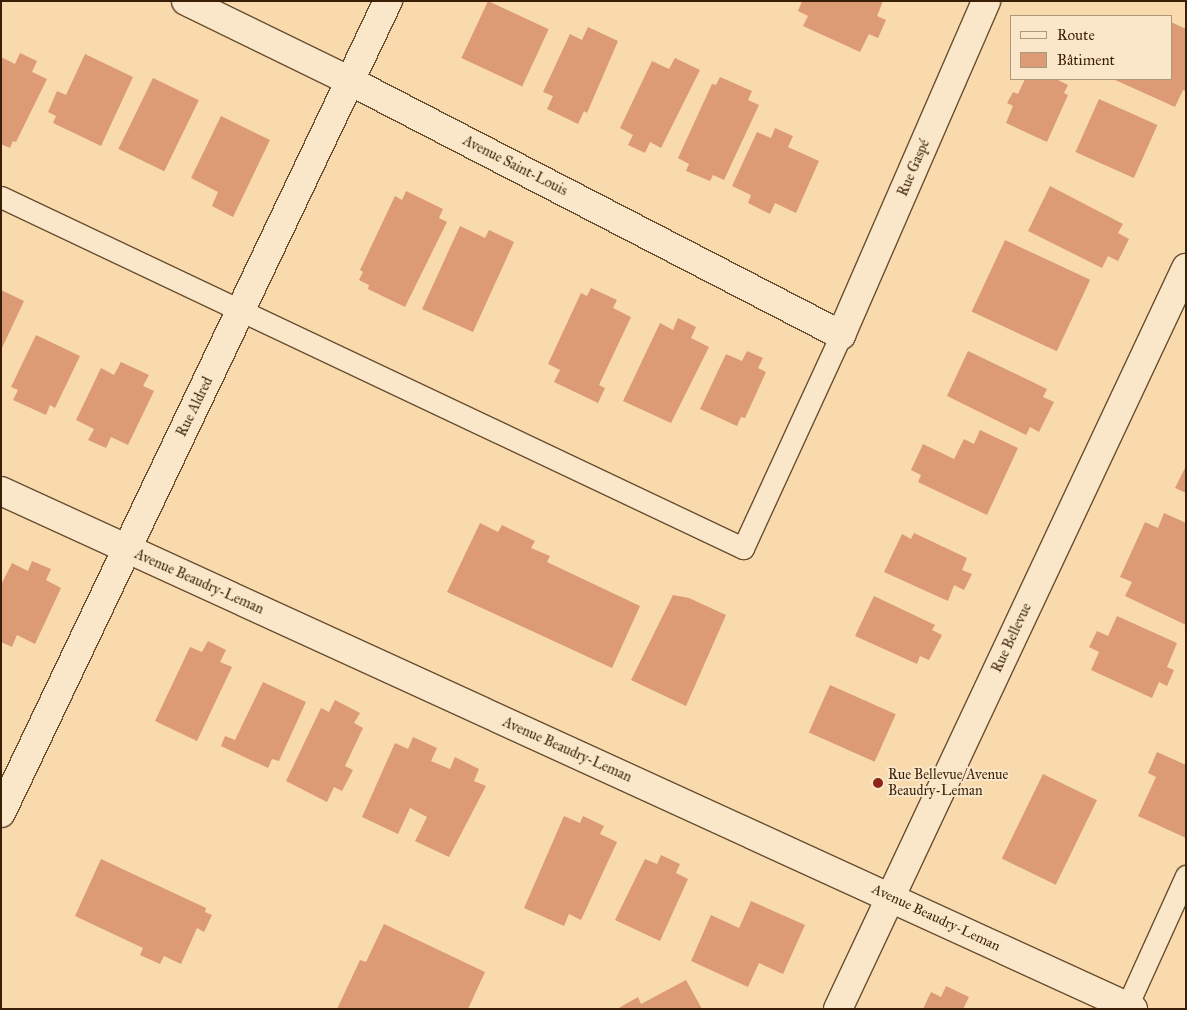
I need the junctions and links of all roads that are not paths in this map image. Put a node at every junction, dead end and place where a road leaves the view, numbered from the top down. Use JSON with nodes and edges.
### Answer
{"nodes":[{"id":1,"x":186,"y":1,"type":"edge"},
{"id":2,"x":388,"y":1,"type":"edge"},
{"id":3,"x":986,"y":1,"type":"edge"},
{"id":4,"x":350,"y":82,"type":"junction"},
{"id":5,"x":1,"y":197,"type":"edge"},
{"id":6,"x":1186,"y":268,"type":"edge"},
{"id":7,"x":241,"y":310,"type":"junction"},
{"id":8,"x":842,"y":335,"type":"junction"},
{"id":9,"x":1,"y":491,"type":"edge"},
{"id":10,"x":127,"y":550,"type":"junction"},
{"id":11,"x":1,"y":813,"type":"edge"},
{"id":12,"x":1186,"y":876,"type":"edge"},
{"id":13,"x":891,"y":897,"type":"junction"},
{"id":14,"x":1130,"y":1007,"type":"edge"},
{"id":15,"x":838,"y":1009,"type":"edge"}],
"edges":[{"from":1,"to":4,"type":"street","name":"Avenue Saint-Louis"},
{"from":2,"to":4,"type":"street","name":"Rue Aldred"},
{"from":3,"to":8,"type":"street","name":"Rue Gaspé"},
{"from":4,"to":7,"type":"street","name":"Rue Aldred"},
{"from":4,"to":8,"type":"street","name":"Avenue Saint-Louis"},
{"from":5,"to":7,"type":"lane"},
{"from":6,"to":13,"type":"street","name":"Rue Bellevue"},
{"from":7,"to":8,"type":"lane"},
{"from":7,"to":10,"type":"street","name":"Rue Aldred"},
{"from":9,"to":10,"type":"street","name":"Avenue Beaudry-Leman"},
{"from":10,"to":11,"type":"street","name":"Rue Aldred"},
{"from":10,"to":13,"type":"street","name":"Avenue Beaudry-Leman"},
{"from":12,"to":14,"type":"lane"},
{"from":13,"to":14,"type":"street","name":"Avenue Beaudry-Leman"},
{"from":13,"to":15,"type":"street","name":"Rue Bellevue"}]}
